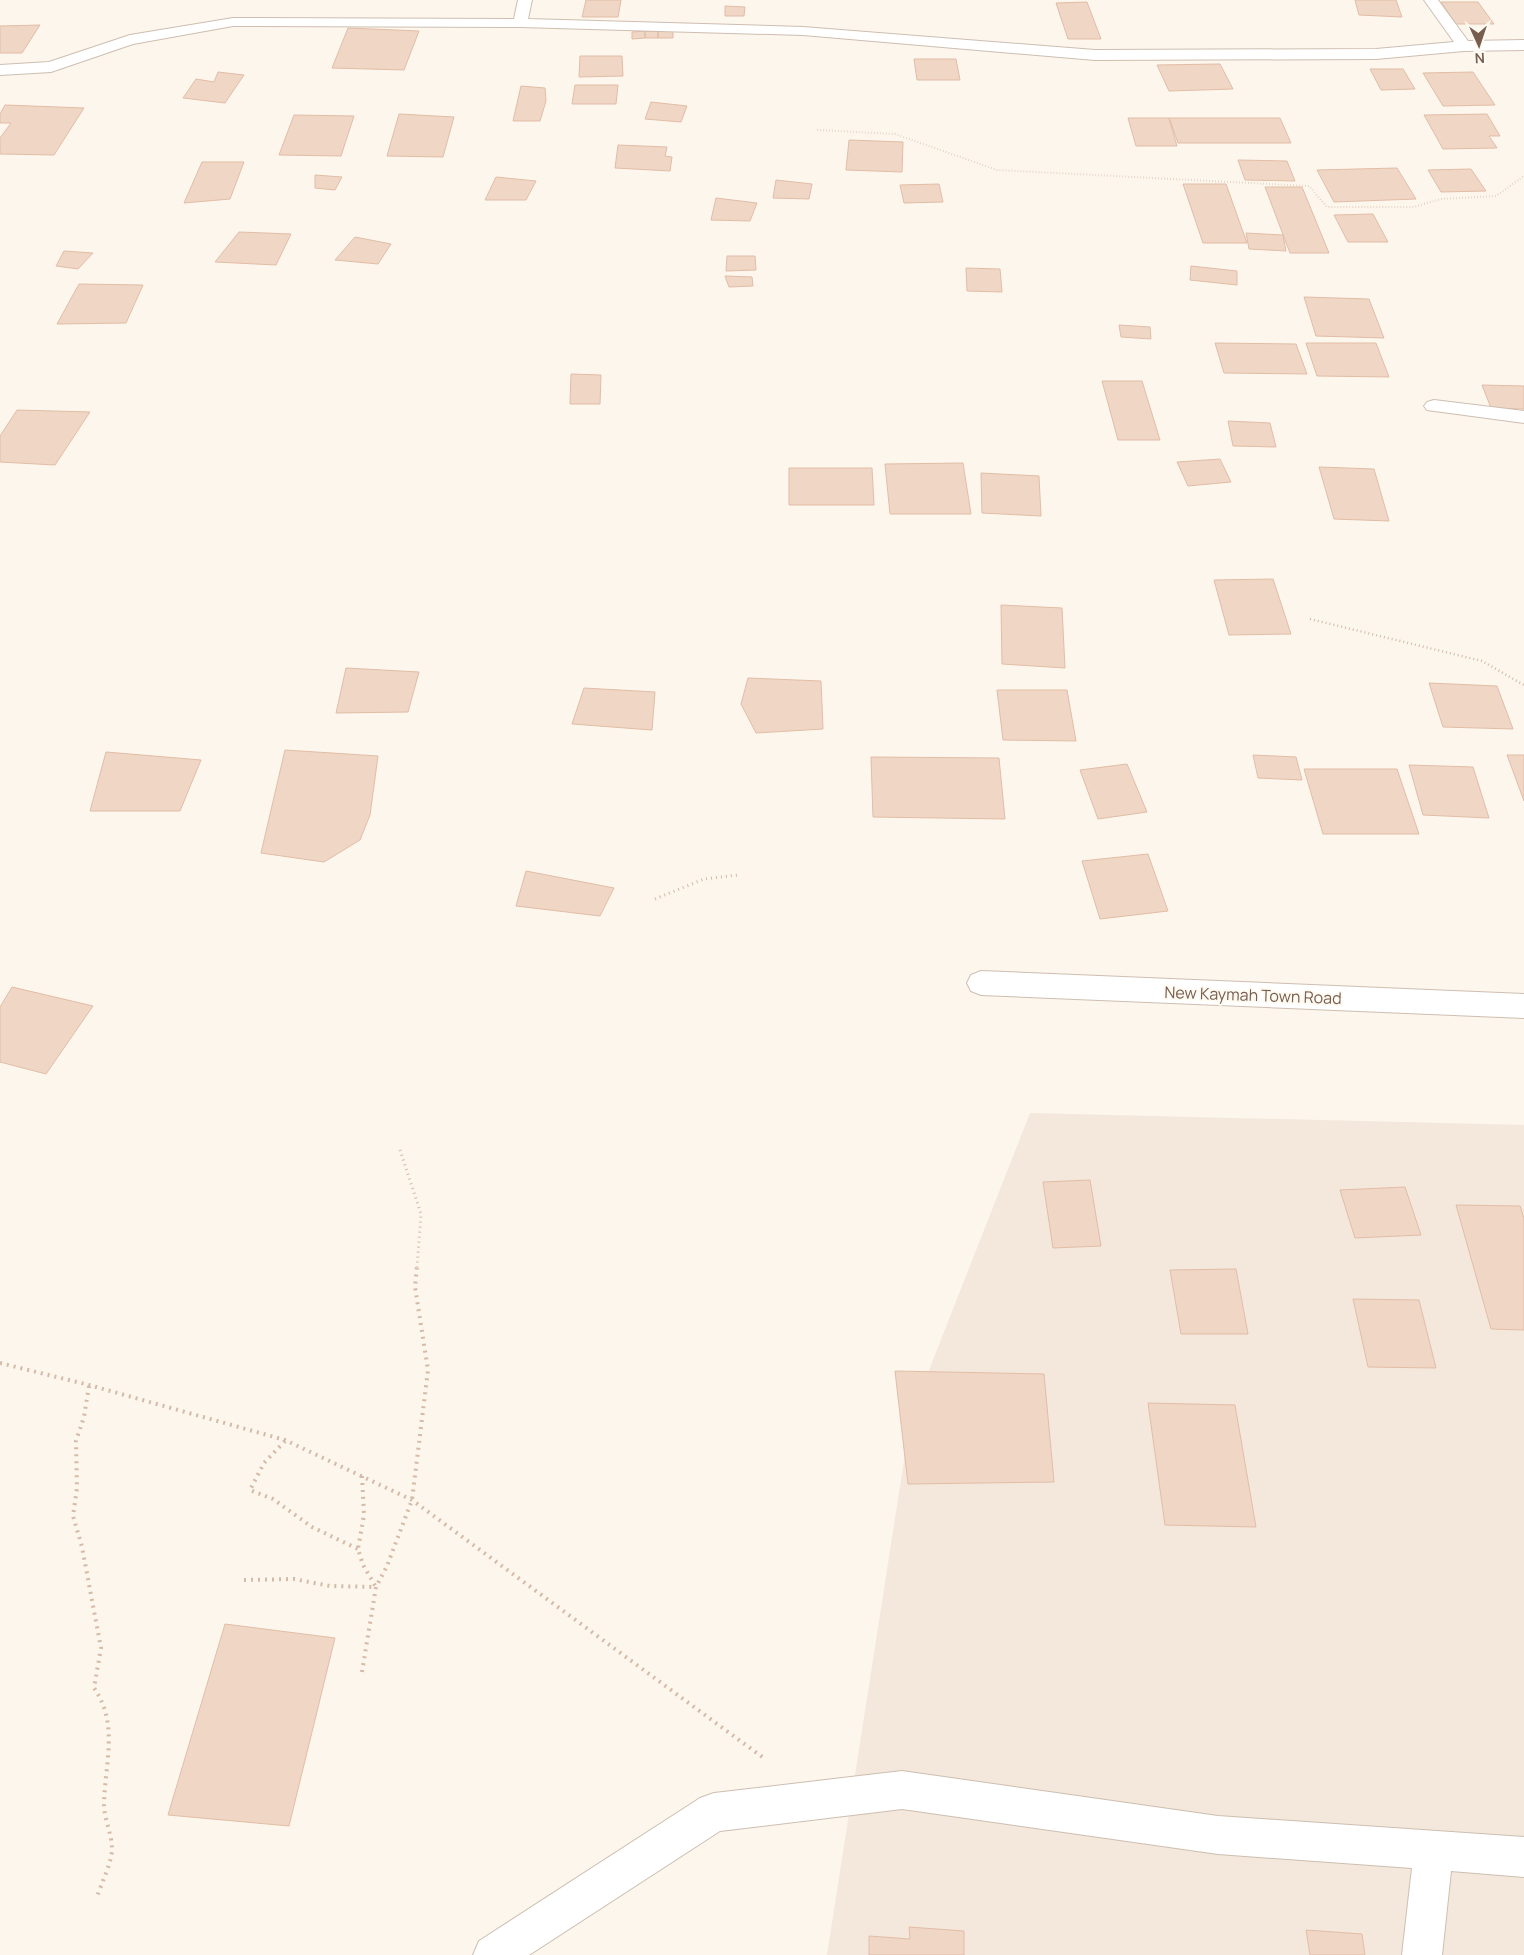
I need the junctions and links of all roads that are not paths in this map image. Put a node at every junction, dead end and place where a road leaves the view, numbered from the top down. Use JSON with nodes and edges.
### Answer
{"nodes":[{"id":1,"x":525,"y":0,"type":"edge"},
{"id":2,"x":1431,"y":0,"type":"edge"},
{"id":3,"x":520,"y":23,"type":"junction"},
{"id":4,"x":1524,"y":45,"type":"edge"},
{"id":5,"x":1464,"y":46,"type":"junction"},
{"id":6,"x":0,"y":70,"type":"edge"},
{"id":7,"x":1434,"y":406,"type":"dead end"},
{"id":8,"x":1524,"y":417,"type":"edge"},
{"id":9,"x":981,"y":983,"type":"dead end"},
{"id":10,"x":1524,"y":1006,"type":"edge"},
{"id":11,"x":1434,"y":1850,"type":"junction"},
{"id":12,"x":1524,"y":1857,"type":"edge"},
{"id":13,"x":493,"y":1955,"type":"edge"},
{"id":14,"x":1422,"y":1955,"type":"edge"}],
"edges":[{"from":1,"to":3,"type":"street"},
{"from":2,"to":5,"type":"street"},
{"from":3,"to":5,"type":"street"},
{"from":3,"to":6,"type":"street"},
{"from":4,"to":5,"type":"street"},
{"from":7,"to":8,"type":"street"},
{"from":9,"to":10,"type":"street","name":"New Kaymah Town Road"},
{"from":11,"to":12,"type":"street"},
{"from":11,"to":13,"type":"street"},
{"from":11,"to":14,"type":"street"}]}
